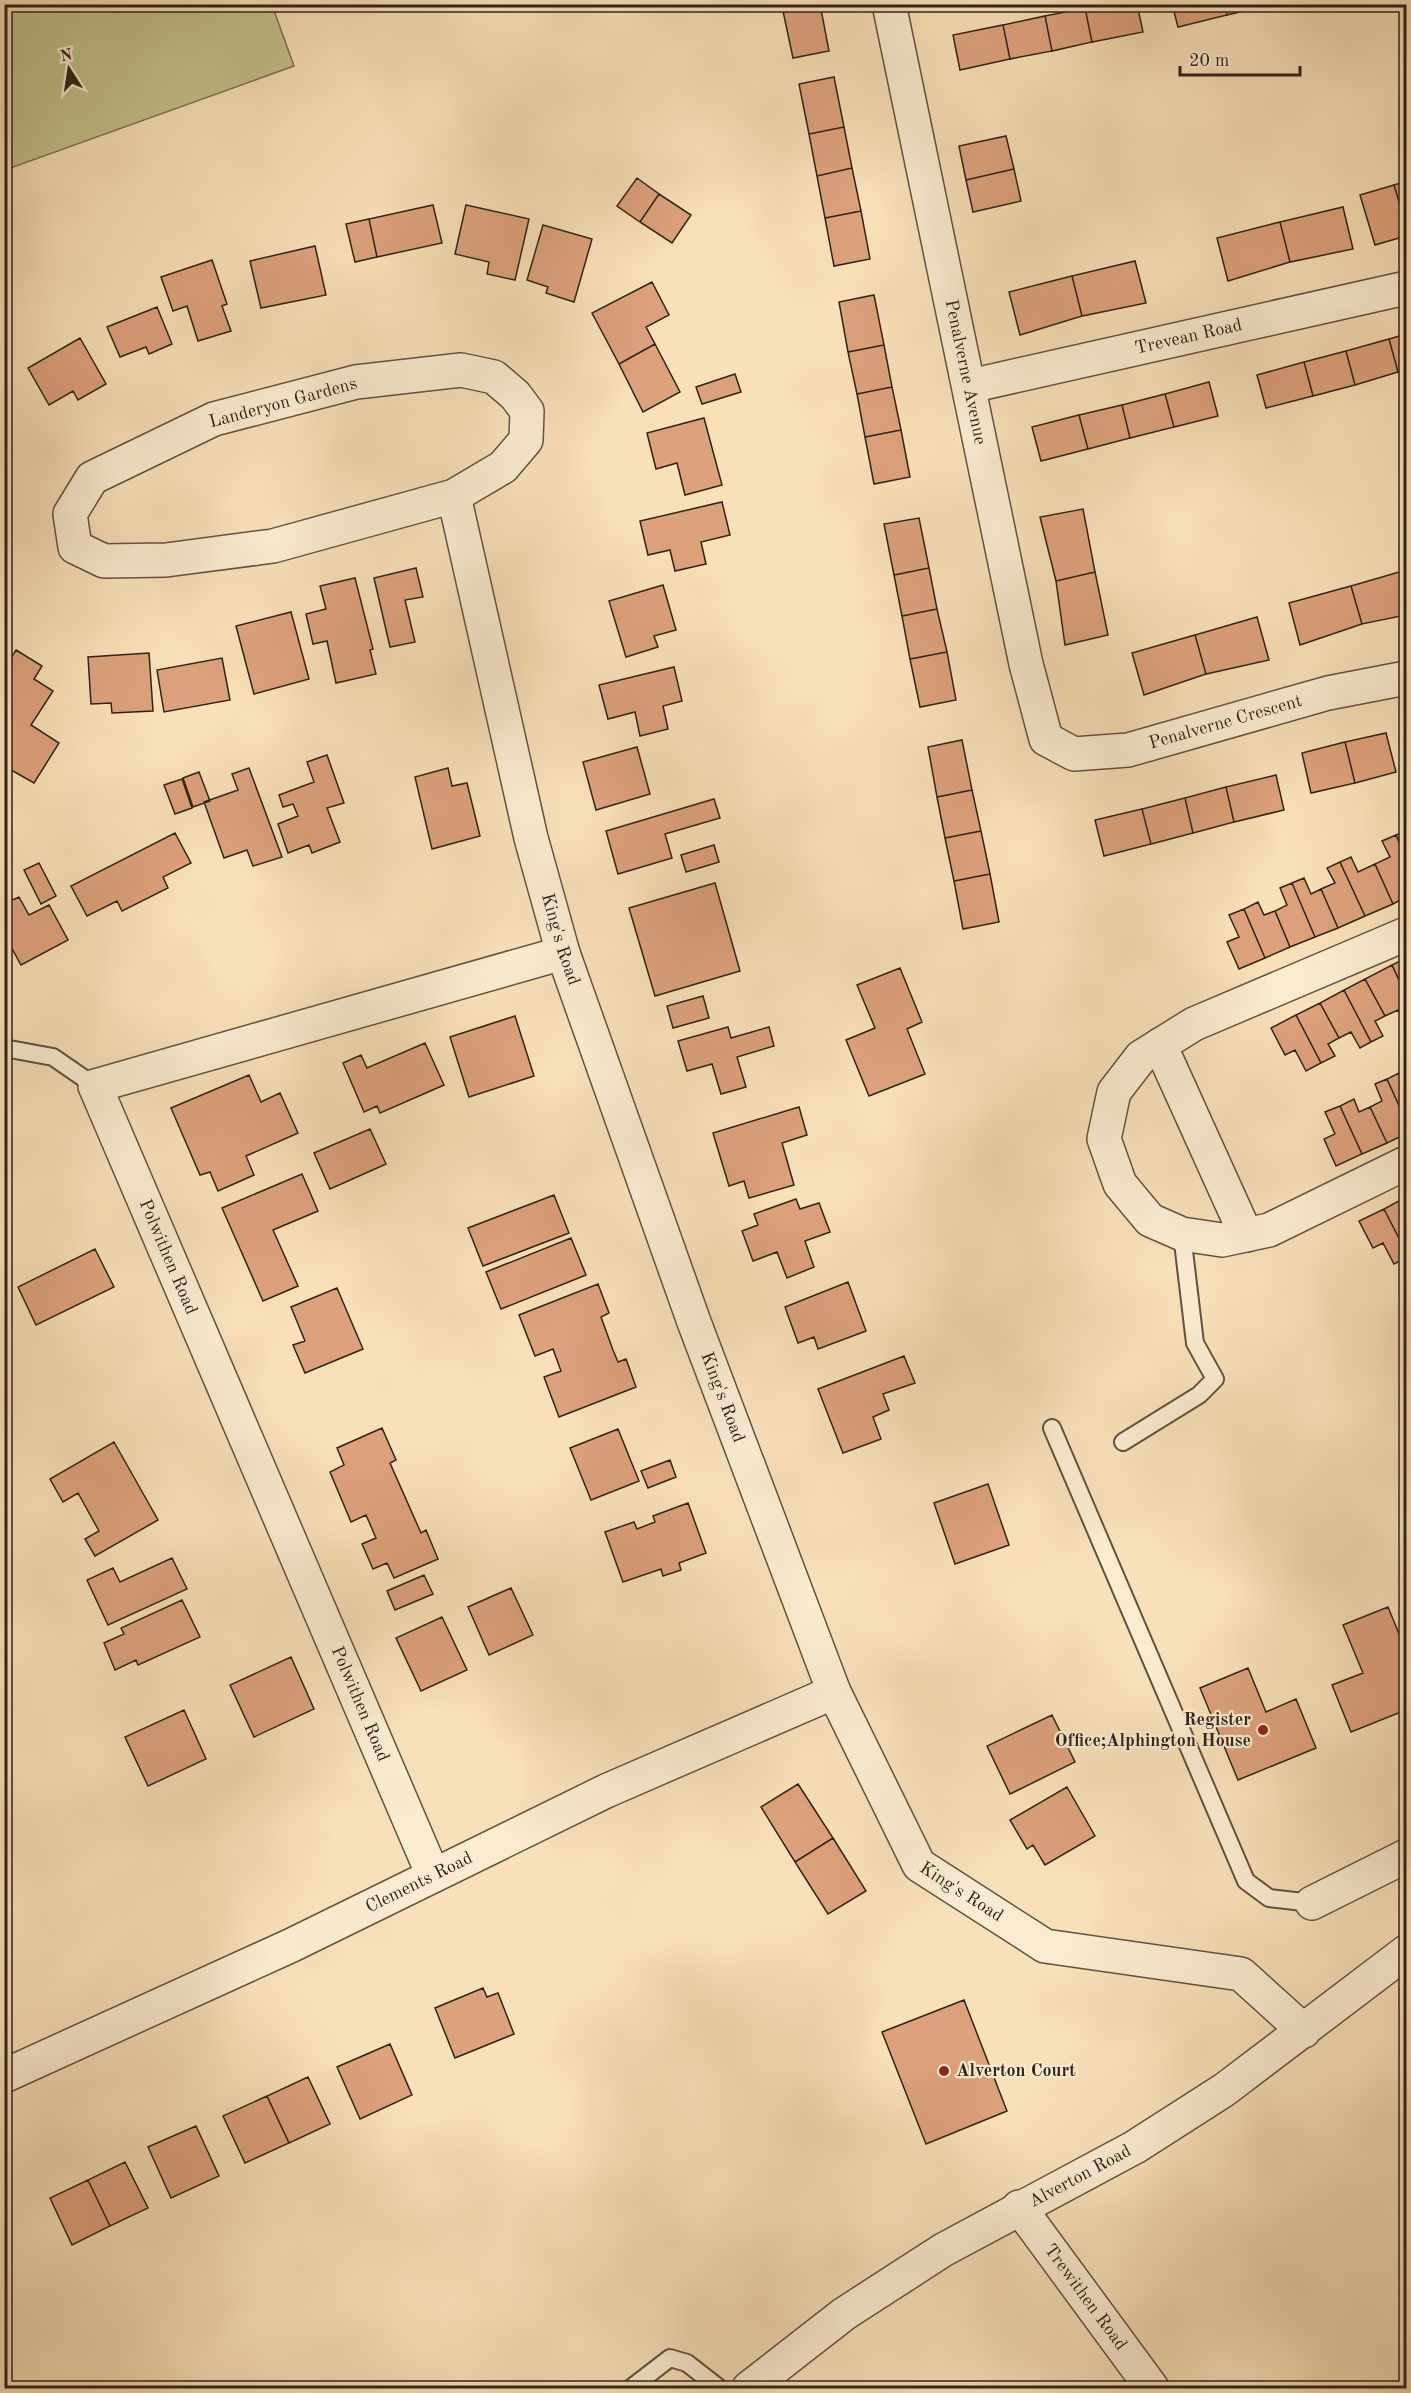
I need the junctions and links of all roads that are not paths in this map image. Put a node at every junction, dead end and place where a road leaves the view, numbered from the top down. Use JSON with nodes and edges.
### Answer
{"nodes":[{"id":1,"x":889,"y":4,"type":"edge"},
{"id":2,"x":1407,"y":288,"type":"edge"},
{"id":3,"x":970,"y":386,"type":"junction"},
{"id":4,"x":454,"y":496,"type":"junction"},
{"id":5,"x":1407,"y":678,"type":"edge"},
{"id":6,"x":1046,"y":739,"type":"joint"},
{"id":7,"x":1407,"y":934,"type":"edge"},
{"id":8,"x":563,"y":953,"type":"junction"},
{"id":9,"x":1160,"y":1045,"type":"junction"},
{"id":10,"x":4,"y":1048,"type":"edge"},
{"id":11,"x":95,"y":1086,"type":"junction"},
{"id":12,"x":1407,"y":1163,"type":"edge"},
{"id":13,"x":1182,"y":1234,"type":"junction"},
{"id":14,"x":1246,"y":1234,"type":"junction"},
{"id":15,"x":1052,"y":1428,"type":"dead end"},
{"id":16,"x":1123,"y":1442,"type":"dead end"},
{"id":17,"x":834,"y":1692,"type":"junction"},
{"id":18,"x":1407,"y":1856,"type":"edge"},
{"id":19,"x":433,"y":1875,"type":"junction"},
{"id":20,"x":1312,"y":1903,"type":"joint"},
{"id":21,"x":1407,"y":1952,"type":"edge"},
{"id":22,"x":1304,"y":2031,"type":"junction"},
{"id":23,"x":4,"y":2076,"type":"edge"},
{"id":24,"x":1019,"y":2207,"type":"junction"},
{"id":25,"x":631,"y":2388,"type":"edge"},
{"id":26,"x":719,"y":2388,"type":"edge"},
{"id":27,"x":749,"y":2388,"type":"edge"},
{"id":28,"x":1152,"y":2388,"type":"edge"}],
"edges":[{"from":1,"to":3,"type":"street","name":"Penalverne Avenue"},
{"from":2,"to":3,"type":"street","name":"Trevean Road"},
{"from":3,"to":6,"type":"street","name":"Penalverne Avenue"},
{"from":4,"to":4,"type":"street","name":"Landeryon Gardens"},
{"from":4,"to":8,"type":"street","name":"King's Road"},
{"from":5,"to":6,"type":"street","name":"Penalverne Crescent"},
{"from":7,"to":9,"type":"street"},
{"from":8,"to":11,"type":"street"},
{"from":8,"to":17,"type":"street","name":"King's Road"},
{"from":9,"to":13,"type":"street"},
{"from":9,"to":14,"type":"street"},
{"from":10,"to":11,"type":"lane"},
{"from":11,"to":19,"type":"street","name":"Polwithen Road"},
{"from":12,"to":14,"type":"street"},
{"from":13,"to":14,"type":"street"},
{"from":13,"to":16,"type":"lane"},
{"from":15,"to":20,"type":"lane"},
{"from":17,"to":19,"type":"street","name":"Clements Road"},
{"from":17,"to":22,"type":"street","name":"King's Road"},
{"from":18,"to":20,"type":"street"},
{"from":19,"to":23,"type":"street","name":"Clements Road"},
{"from":21,"to":22,"type":"street","name":"Alverton Road"},
{"from":22,"to":24,"type":"street","name":"Alverton Road"},
{"from":24,"to":27,"type":"street","name":"Alverton Road"},
{"from":24,"to":28,"type":"street","name":"Trewithen Road"},
{"from":25,"to":26,"type":"lane"}]}
